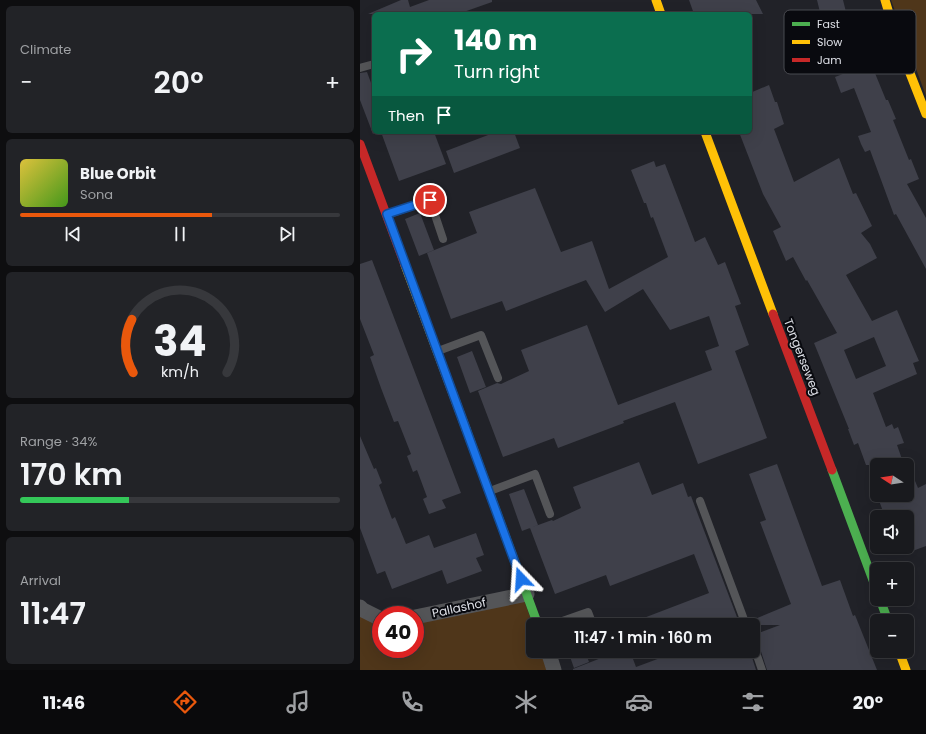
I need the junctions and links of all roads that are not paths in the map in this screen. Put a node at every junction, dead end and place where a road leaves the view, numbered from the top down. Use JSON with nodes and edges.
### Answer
{"nodes":[{"id":1,"x":656,"y":0,"type":"edge"},
{"id":2,"x":885,"y":0,"type":"edge"},
{"id":3,"x":888,"y":10,"type":"edge"},
{"id":4,"x":660,"y":12,"type":"edge"},
{"id":5,"x":372,"y":65,"type":"edge"},
{"id":6,"x":360,"y":68,"type":"edge"},
{"id":7,"x":910,"y":74,"type":"edge"},
{"id":8,"x":926,"y":114,"type":"edge"},
{"id":9,"x":706,"y":134,"type":"edge"},
{"id":10,"x":360,"y":144,"type":"edge"},
{"id":11,"x":387,"y":214,"type":"junction"},
{"id":12,"x":443,"y":238,"type":"dead end"},
{"id":13,"x":437,"y":352,"type":"junction"},
{"id":14,"x":498,"y":378,"type":"dead end"},
{"id":15,"x":489,"y":492,"type":"junction"},
{"id":16,"x":700,"y":501,"type":"dead end"},
{"id":17,"x":550,"y":514,"type":"dead end"},
{"id":18,"x":870,"y":572,"type":"edge"},
{"id":19,"x":527,"y":594,"type":"junction"},
{"id":20,"x":360,"y":607,"type":"edge"},
{"id":21,"x":372,"y":614,"type":"edge"},
{"id":22,"x":424,"y":615,"type":"edge"},
{"id":23,"x":536,"y":618,"type":"edge"},
{"id":24,"x":571,"y":618,"type":"edge"},
{"id":25,"x":590,"y":618,"type":"edge"},
{"id":26,"x":743,"y":618,"type":"edge"},
{"id":27,"x":550,"y":658,"type":"edge"},
{"id":28,"x":758,"y":658,"type":"edge"},
{"id":29,"x":902,"y":658,"type":"edge"},
{"id":30,"x":554,"y":670,"type":"edge"},
{"id":31,"x":762,"y":670,"type":"edge"},
{"id":32,"x":906,"y":670,"type":"edge"}],
"edges":[{"from":1,"to":4,"type":"street"},
{"from":2,"to":3,"type":"street"},
{"from":5,"to":6,"type":"lane"},
{"from":7,"to":8,"type":"street"},
{"from":9,"to":18,"type":"street","name":"Tongerseweg"},
{"from":10,"to":11,"type":"street"},
{"from":11,"to":12,"type":"lane"},
{"from":11,"to":13,"type":"street"},
{"from":13,"to":14,"type":"lane"},
{"from":13,"to":15,"type":"street"},
{"from":15,"to":17,"type":"lane"},
{"from":15,"to":19,"type":"street"},
{"from":16,"to":26,"type":"lane"},
{"from":19,"to":22,"type":"street","name":"Pallashof"},
{"from":19,"to":23,"type":"street"},
{"from":20,"to":21,"type":"street"},
{"from":24,"to":25,"type":"lane"},
{"from":27,"to":30,"type":"street"},
{"from":28,"to":31,"type":"lane"},
{"from":29,"to":32,"type":"street"}]}
